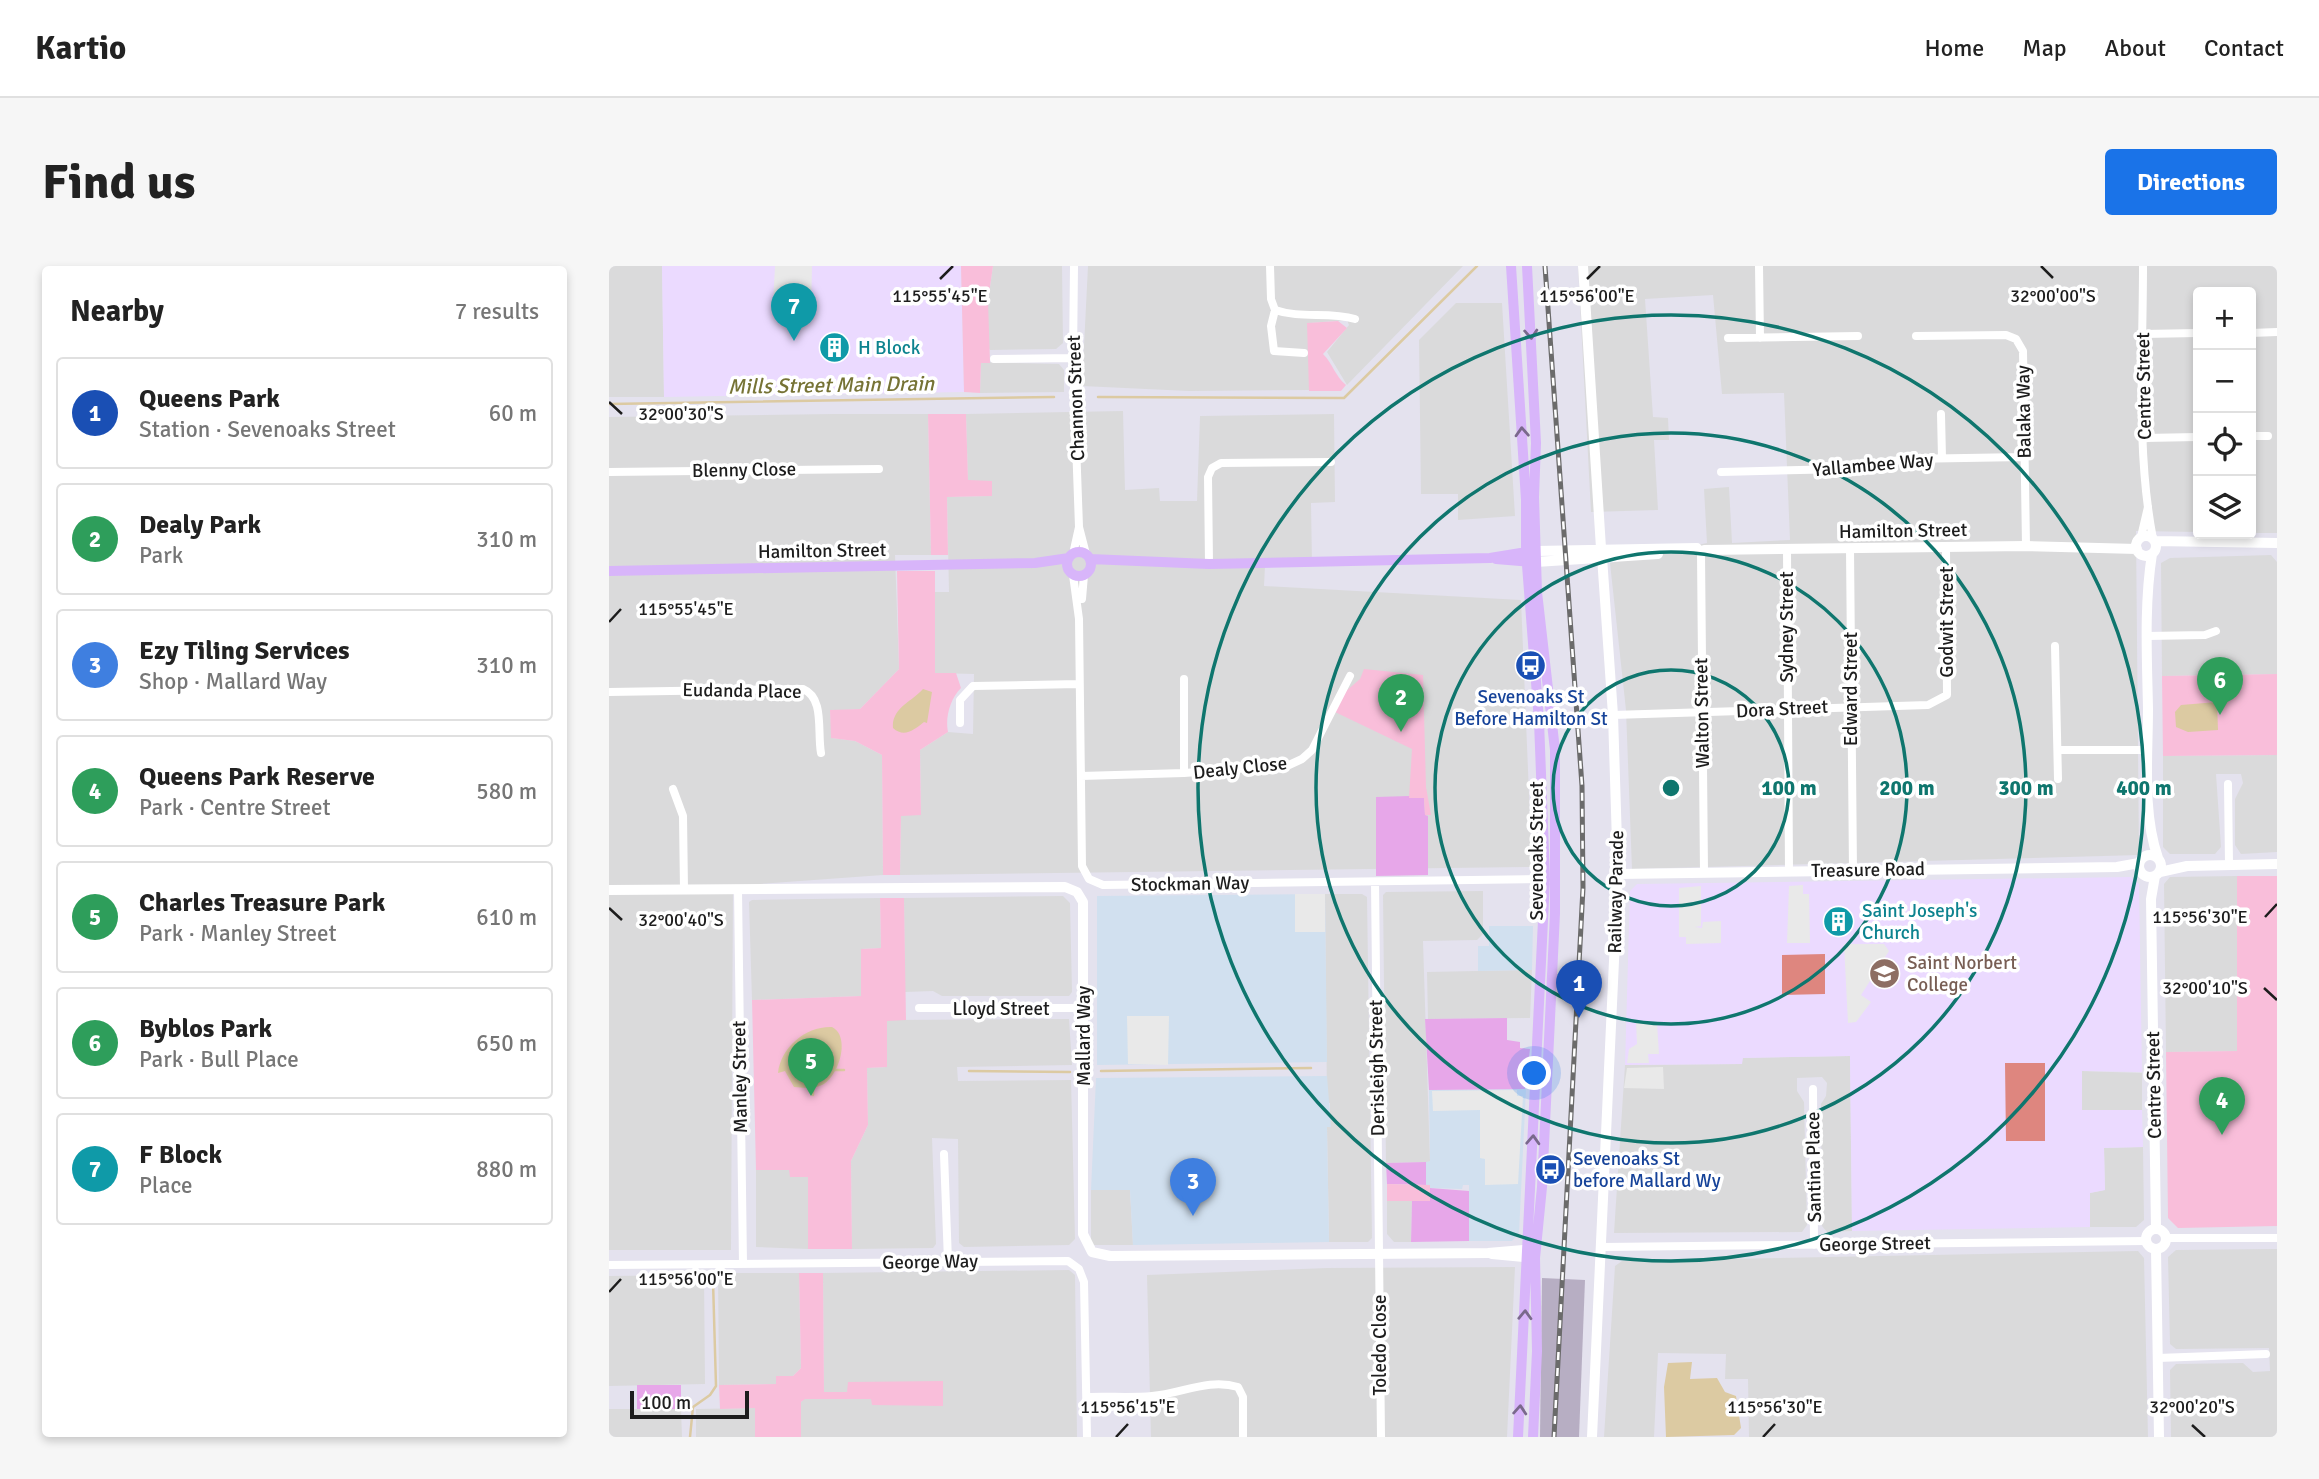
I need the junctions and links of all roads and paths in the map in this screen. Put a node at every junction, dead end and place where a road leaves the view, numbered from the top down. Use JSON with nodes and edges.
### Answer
{"nodes":[{"id":1,"x":1271,"y":266,"type":"edge"},
{"id":2,"x":1511,"y":266,"type":"edge"},
{"id":3,"x":1527,"y":266,"type":"edge"},
{"id":4,"x":1583,"y":266,"type":"edge"},
{"id":5,"x":1759,"y":266,"type":"edge"},
{"id":6,"x":2143,"y":266,"type":"edge"},
{"id":7,"x":1073,"y":267,"type":"edge"},
{"id":8,"x":1275,"y":310,"type":"junction"},
{"id":9,"x":1355,"y":319,"type":"dead end"},
{"id":10,"x":2277,"y":332,"type":"edge"},
{"id":11,"x":2193,"y":333,"type":"edge"},
{"id":12,"x":2256,"y":333,"type":"edge"},
{"id":13,"x":2143,"y":334,"type":"junction"},
{"id":14,"x":1858,"y":336,"type":"dead end"},
{"id":15,"x":1916,"y":336,"type":"dead end"},
{"id":16,"x":1728,"y":338,"type":"dead end"},
{"id":17,"x":1760,"y":338,"type":"junction"},
{"id":18,"x":1304,"y":353,"type":"dead end"},
{"id":19,"x":1073,"y":358,"type":"junction"},
{"id":20,"x":993,"y":359,"type":"dead end"},
{"id":21,"x":1941,"y":414,"type":"dead end"},
{"id":22,"x":2256,"y":436,"type":"edge"},
{"id":23,"x":2269,"y":436,"type":"dead end"},
{"id":24,"x":2193,"y":437,"type":"edge"},
{"id":25,"x":2144,"y":438,"type":"junction"},
{"id":26,"x":2024,"y":457,"type":"junction"},
{"id":27,"x":1943,"y":458,"type":"junction"},
{"id":28,"x":1331,"y":462,"type":"dead end"},
{"id":29,"x":879,"y":469,"type":"dead end"},
{"id":30,"x":609,"y":472,"type":"edge"},
{"id":31,"x":1721,"y":472,"type":"dead end"},
{"id":32,"x":1079,"y":527,"type":"junction"},
{"id":33,"x":2277,"y":543,"type":"edge"},
{"id":34,"x":2026,"y":546,"type":"junction"},
{"id":35,"x":2146,"y":546,"type":"junction"},
{"id":36,"x":1946,"y":548,"type":"junction"},
{"id":37,"x":1850,"y":549,"type":"junction"},
{"id":38,"x":1787,"y":550,"type":"junction"},
{"id":39,"x":1700,"y":551,"type":"junction"},
{"id":40,"x":1602,"y":552,"type":"junction"},
{"id":41,"x":1071,"y":556,"type":"junction"},
{"id":42,"x":1531,"y":557,"type":"junction"},
{"id":43,"x":1035,"y":563,"type":"junction"},
{"id":44,"x":1209,"y":564,"type":"junction"},
{"id":45,"x":1082,"y":567,"type":"junction"},
{"id":46,"x":609,"y":571,"type":"edge"},
{"id":47,"x":2216,"y":631,"type":"dead end"},
{"id":48,"x":2147,"y":636,"type":"junction"},
{"id":49,"x":2055,"y":646,"type":"dead end"},
{"id":50,"x":1350,"y":676,"type":"dead end"},
{"id":51,"x":1184,"y":679,"type":"dead end"},
{"id":52,"x":1079,"y":684,"type":"junction"},
{"id":53,"x":609,"y":692,"type":"edge"},
{"id":54,"x":1947,"y":695,"type":"joint"},
{"id":55,"x":1851,"y":705,"type":"junction"},
{"id":56,"x":1787,"y":710,"type":"junction"},
{"id":57,"x":1702,"y":713,"type":"junction"},
{"id":58,"x":1613,"y":715,"type":"junction"},
{"id":59,"x":960,"y":723,"type":"dead end"},
{"id":60,"x":2059,"y":750,"type":"junction"},
{"id":61,"x":2148,"y":750,"type":"junction"},
{"id":62,"x":821,"y":753,"type":"dead end"},
{"id":63,"x":1184,"y":773,"type":"junction"},
{"id":64,"x":1081,"y":776,"type":"junction"},
{"id":65,"x":2057,"y":779,"type":"dead end"},
{"id":66,"x":2228,"y":784,"type":"dead end"},
{"id":67,"x":673,"y":789,"type":"dead end"},
{"id":68,"x":2277,"y":863,"type":"edge"},
{"id":69,"x":2229,"y":864,"type":"junction"},
{"id":70,"x":2150,"y":867,"type":"junction"},
{"id":71,"x":1789,"y":871,"type":"junction"},
{"id":72,"x":1853,"y":871,"type":"junction"},
{"id":73,"x":1704,"y":872,"type":"junction"},
{"id":74,"x":1618,"y":874,"type":"junction"},
{"id":75,"x":1549,"y":879,"type":"junction"},
{"id":76,"x":1375,"y":882,"type":"junction"},
{"id":77,"x":609,"y":890,"type":"edge"},
{"id":78,"x":684,"y":890,"type":"junction"},
{"id":79,"x":738,"y":890,"type":"junction"},
{"id":80,"x":919,"y":1008,"type":"dead end"},
{"id":81,"x":1084,"y":1008,"type":"junction"},
{"id":82,"x":1813,"y":1089,"type":"dead end"},
{"id":83,"x":944,"y":1154,"type":"dead end"},
{"id":84,"x":2156,"y":1228,"type":"junction"},
{"id":85,"x":2167,"y":1238,"type":"junction"},
{"id":86,"x":2277,"y":1238,"type":"edge"},
{"id":87,"x":2146,"y":1241,"type":"junction"},
{"id":88,"x":1814,"y":1245,"type":"junction"},
{"id":89,"x":1603,"y":1247,"type":"junction"},
{"id":90,"x":2156,"y":1249,"type":"junction"},
{"id":91,"x":1531,"y":1253,"type":"junction"},
{"id":92,"x":1379,"y":1254,"type":"junction"},
{"id":93,"x":948,"y":1261,"type":"junction"},
{"id":94,"x":743,"y":1264,"type":"junction"},
{"id":95,"x":609,"y":1265,"type":"edge"},
{"id":96,"x":2266,"y":1354,"type":"dead end"},
{"id":97,"x":2158,"y":1358,"type":"junction"},
{"id":98,"x":1087,"y":1396,"type":"junction"},
{"id":99,"x":1087,"y":1437,"type":"edge"},
{"id":100,"x":1243,"y":1437,"type":"edge"},
{"id":101,"x":1381,"y":1437,"type":"edge"},
{"id":102,"x":1518,"y":1437,"type":"edge"},
{"id":103,"x":1533,"y":1437,"type":"edge"},
{"id":104,"x":1592,"y":1437,"type":"edge"},
{"id":105,"x":2159,"y":1437,"type":"edge"}],
"edges":[{"from":1,"to":8,"type":"street"},
{"from":42,"to":2,"type":"main road","name":"Sevenoaks Street","one_way":true},
{"from":3,"to":42,"type":"main road","name":"Sevenoaks Street","one_way":true},
{"from":4,"to":40,"type":"street","name":"Railway Parade"},
{"from":5,"to":17,"type":"street"},
{"from":6,"to":13,"type":"street","name":"Centre Street"},
{"from":7,"to":19,"type":"street","name":"Channon Street"},
{"from":8,"to":9,"type":"street"},
{"from":8,"to":18,"type":"street"},
{"from":10,"to":12,"type":"street"},
{"from":11,"to":13,"type":"street"},
{"from":13,"to":25,"type":"street","name":"Centre Street"},
{"from":14,"to":17,"type":"street"},
{"from":15,"to":26,"type":"street","name":"Balaka Way"},
{"from":16,"to":17,"type":"street"},
{"from":19,"to":20,"type":"street"},
{"from":19,"to":32,"type":"street","name":"Channon Street"},
{"from":21,"to":27,"type":"street"},
{"from":22,"to":23,"type":"street"},
{"from":24,"to":25,"type":"street"},
{"from":25,"to":35,"type":"street","name":"Centre Street"},
{"from":26,"to":27,"type":"street","name":"Yallambee Way"},
{"from":26,"to":34,"type":"street","name":"Balaka Way"},
{"from":27,"to":31,"type":"street","name":"Yallambee Way"},
{"from":28,"to":44,"type":"street"},
{"from":29,"to":30,"type":"street","name":"Blenny Close"},
{"from":32,"to":41,"type":"street","name":"Channon Street"},
{"from":32,"to":45,"type":"street","name":"Channon Street"},
{"from":33,"to":35,"type":"street","name":"Hamilton Street"},
{"from":34,"to":35,"type":"street","name":"Hamilton Street"},
{"from":34,"to":36,"type":"street","name":"Hamilton Street"},
{"from":35,"to":48,"type":"street","name":"Centre Street"},
{"from":36,"to":37,"type":"street","name":"Hamilton Street"},
{"from":36,"to":54,"type":"street","name":"Godwit Street"},
{"from":37,"to":38,"type":"street","name":"Hamilton Street"},
{"from":37,"to":55,"type":"street","name":"Edward Street"},
{"from":38,"to":39,"type":"street","name":"Hamilton Street"},
{"from":38,"to":56,"type":"street","name":"Sydney Street"},
{"from":39,"to":40,"type":"street","name":"Hamilton Street"},
{"from":39,"to":57,"type":"street","name":"Walton Street"},
{"from":40,"to":42,"type":"street","name":"Hamilton Street"},
{"from":40,"to":58,"type":"street","name":"Railway Parade"},
{"from":41,"to":43,"type":"main road","name":"Hamilton Street"},
{"from":41,"to":45,"type":"main road","name":"Hamilton Street"},
{"from":41,"to":45,"type":"main road"},
{"from":42,"to":44,"type":"main road","name":"Hamilton Street"},
{"from":42,"to":75,"type":"main road","name":"Sevenoaks Street"},
{"from":43,"to":45,"type":"main road","name":"Hamilton Street"},
{"from":43,"to":46,"type":"main road","name":"Hamilton Street"},
{"from":44,"to":45,"type":"main road","name":"Hamilton Street"},
{"from":45,"to":52,"type":"street","name":"Stockman Way"},
{"from":47,"to":48,"type":"street"},
{"from":48,"to":61,"type":"street","name":"Centre Street"},
{"from":49,"to":60,"type":"street"},
{"from":50,"to":63,"type":"street","name":"Dealy Close"},
{"from":51,"to":63,"type":"street"},
{"from":52,"to":59,"type":"street"},
{"from":52,"to":64,"type":"street","name":"Stockman Way"},
{"from":53,"to":62,"type":"street","name":"Eudanda Place"},
{"from":54,"to":55,"type":"street","name":"Dora Street"},
{"from":55,"to":56,"type":"street","name":"Dora Street"},
{"from":55,"to":72,"type":"street","name":"Edward Street"},
{"from":56,"to":57,"type":"street","name":"Dora Street"},
{"from":56,"to":71,"type":"street","name":"Sydney Street"},
{"from":57,"to":58,"type":"street","name":"Dora Street"},
{"from":57,"to":73,"type":"street","name":"Walton Street"},
{"from":58,"to":74,"type":"street","name":"Railway Parade"},
{"from":60,"to":61,"type":"street"},
{"from":60,"to":65,"type":"street"},
{"from":61,"to":70,"type":"street","name":"Centre Street"},
{"from":63,"to":64,"type":"street","name":"Dealy Close"},
{"from":64,"to":76,"type":"street","name":"Stockman Way"},
{"from":66,"to":69,"type":"street"},
{"from":67,"to":78,"type":"street"},
{"from":68,"to":69,"type":"street","name":"Treasure Road"},
{"from":69,"to":70,"type":"street","name":"Treasure Road"},
{"from":70,"to":72,"type":"street","name":"Treasure Road"},
{"from":70,"to":84,"type":"street","name":"Centre Street"},
{"from":71,"to":72,"type":"street","name":"Treasure Road"},
{"from":71,"to":73,"type":"street","name":"Treasure Road"},
{"from":73,"to":74,"type":"street","name":"Treasure Road"},
{"from":74,"to":89,"type":"street","name":"Railway Parade"},
{"from":75,"to":76,"type":"street","name":"Stockman Way"},
{"from":75,"to":91,"type":"main road","name":"Sevenoaks Street"},
{"from":76,"to":92,"type":"street","name":"Derisleigh Street"},
{"from":77,"to":78,"type":"street","name":"Mallard Way"},
{"from":78,"to":79,"type":"street","name":"Mallard Way"},
{"from":79,"to":81,"type":"street","name":"Mallard Way"},
{"from":79,"to":94,"type":"street","name":"Manley Street"},
{"from":80,"to":81,"type":"street","name":"Lloyd Street"},
{"from":81,"to":92,"type":"street","name":"Mallard Way"},
{"from":82,"to":88,"type":"street","name":"Santina Place"},
{"from":83,"to":93,"type":"street"},
{"from":84,"to":85,"type":"street"},
{"from":84,"to":87,"type":"street"},
{"from":85,"to":86,"type":"street"},
{"from":85,"to":90,"type":"street"},
{"from":87,"to":88,"type":"street","name":"George Street"},
{"from":87,"to":90,"type":"street"},
{"from":88,"to":89,"type":"street","name":"George Street"},
{"from":89,"to":104,"type":"street","name":"Railway Parade"},
{"from":90,"to":97,"type":"street"},
{"from":91,"to":92,"type":"street","name":"Mallard Way"},
{"from":102,"to":91,"type":"main road","name":"Sevenoaks Street","one_way":true},
{"from":91,"to":103,"type":"main road","name":"Sevenoaks Street"},
{"from":92,"to":101,"type":"street","name":"Toledo Close"},
{"from":93,"to":94,"type":"street","name":"George Way"},
{"from":93,"to":98,"type":"street","name":"George Way"},
{"from":94,"to":95,"type":"street","name":"George Way"},
{"from":96,"to":97,"type":"street"},
{"from":97,"to":105,"type":"street"},
{"from":98,"to":99,"type":"street","name":"George Way"},
{"from":98,"to":100,"type":"street"}]}
